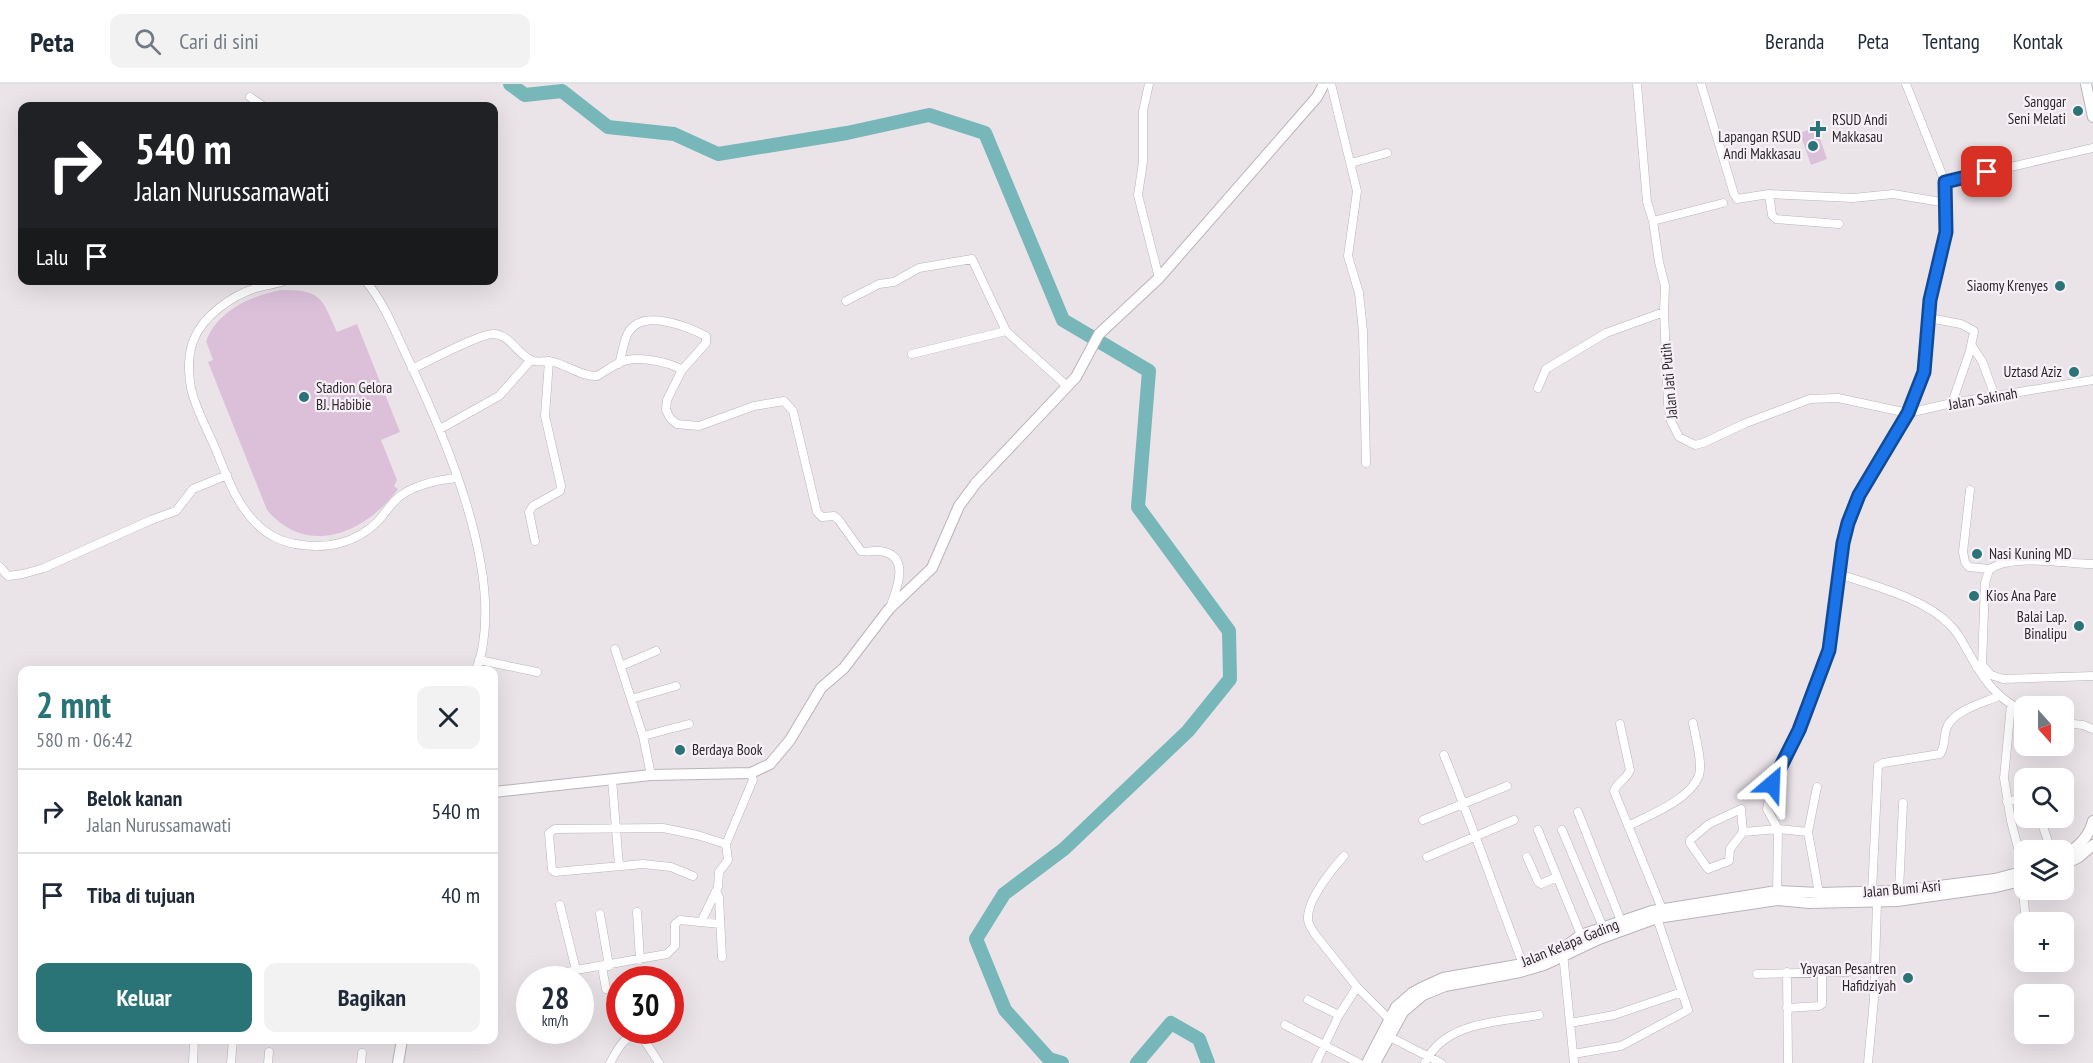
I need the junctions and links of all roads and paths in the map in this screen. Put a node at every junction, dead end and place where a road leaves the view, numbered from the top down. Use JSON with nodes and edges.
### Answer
{"nodes":[{"id":1,"x":1149,"y":84,"type":"edge"},
{"id":2,"x":1318,"y":84,"type":"edge"},
{"id":3,"x":1324,"y":84,"type":"edge"},
{"id":4,"x":1331,"y":84,"type":"edge"},
{"id":5,"x":1637,"y":84,"type":"edge"},
{"id":6,"x":1701,"y":84,"type":"edge"},
{"id":7,"x":1906,"y":84,"type":"edge"},
{"id":8,"x":2086,"y":84,"type":"edge"},
{"id":9,"x":250,"y":97,"type":"dead end"},
{"id":10,"x":1317,"y":97,"type":"junction"},
{"id":11,"x":257,"y":102,"type":"edge"},
{"id":12,"x":2093,"y":117,"type":"edge"},
{"id":13,"x":2093,"y":148,"type":"edge"},
{"id":14,"x":1387,"y":153,"type":"dead end"},
{"id":15,"x":1350,"y":163,"type":"junction"},
{"id":16,"x":1945,"y":182,"type":"junction"},
{"id":17,"x":1769,"y":194,"type":"junction"},
{"id":18,"x":1723,"y":203,"type":"dead end"},
{"id":19,"x":1947,"y":203,"type":"junction"},
{"id":20,"x":1653,"y":221,"type":"junction"},
{"id":21,"x":1839,"y":224,"type":"dead end"},
{"id":22,"x":1159,"y":278,"type":"junction"},
{"id":23,"x":268,"y":285,"type":"edge"},
{"id":24,"x":368,"y":285,"type":"edge"},
{"id":25,"x":846,"y":301,"type":"dead end"},
{"id":26,"x":1664,"y":312,"type":"junction"},
{"id":27,"x":1929,"y":318,"type":"junction"},
{"id":28,"x":1006,"y":331,"type":"junction"},
{"id":29,"x":1972,"y":346,"type":"junction"},
{"id":30,"x":912,"y":354,"type":"dead end"},
{"id":31,"x":531,"y":360,"type":"junction"},
{"id":32,"x":549,"y":361,"type":"junction"},
{"id":33,"x":619,"y":364,"type":"junction"},
{"id":34,"x":412,"y":369,"type":"junction"},
{"id":35,"x":682,"y":370,"type":"junction"},
{"id":36,"x":2093,"y":380,"type":"edge"},
{"id":37,"x":1066,"y":386,"type":"junction"},
{"id":38,"x":1538,"y":388,"type":"dead end"},
{"id":39,"x":1995,"y":396,"type":"junction"},
{"id":40,"x":1952,"y":404,"type":"junction"},
{"id":41,"x":1908,"y":413,"type":"junction"},
{"id":42,"x":440,"y":429,"type":"junction"},
{"id":43,"x":1366,"y":463,"type":"dead end"},
{"id":44,"x":227,"y":475,"type":"junction"},
{"id":45,"x":456,"y":478,"type":"junction"},
{"id":46,"x":1970,"y":490,"type":"dead end"},
{"id":47,"x":535,"y":541,"type":"dead end"},
{"id":48,"x":2093,"y":564,"type":"edge"},
{"id":49,"x":0,"y":567,"type":"edge"},
{"id":50,"x":1990,"y":569,"type":"junction"},
{"id":51,"x":1839,"y":574,"type":"junction"},
{"id":52,"x":889,"y":609,"type":"junction"},
{"id":53,"x":615,"y":649,"type":"dead end"},
{"id":54,"x":656,"y":651,"type":"dead end"},
{"id":55,"x":479,"y":660,"type":"junction"},
{"id":56,"x":477,"y":666,"type":"edge"},
{"id":57,"x":621,"y":666,"type":"junction"},
{"id":58,"x":1979,"y":667,"type":"junction"},
{"id":59,"x":537,"y":672,"type":"dead end"},
{"id":60,"x":2093,"y":676,"type":"edge"},
{"id":61,"x":676,"y":686,"type":"dead end"},
{"id":62,"x":1999,"y":696,"type":"junction"},
{"id":63,"x":632,"y":699,"type":"junction"},
{"id":64,"x":2011,"y":705,"type":"junction"},
{"id":65,"x":2014,"y":706,"type":"edge"},
{"id":66,"x":2093,"y":722,"type":"edge"},
{"id":67,"x":1693,"y":723,"type":"dead end"},
{"id":68,"x":689,"y":724,"type":"dead end"},
{"id":69,"x":1620,"y":724,"type":"dead end"},
{"id":70,"x":2074,"y":724,"type":"edge"},
{"id":71,"x":2083,"y":725,"type":"junction"},
{"id":72,"x":2093,"y":729,"type":"edge"},
{"id":73,"x":643,"y":736,"type":"junction"},
{"id":74,"x":1444,"y":755,"type":"dead end"},
{"id":75,"x":751,"y":773,"type":"junction"},
{"id":76,"x":651,"y":775,"type":"junction"},
{"id":77,"x":612,"y":779,"type":"junction"},
{"id":78,"x":1507,"y":786,"type":"dead end"},
{"id":79,"x":1817,"y":787,"type":"dead end"},
{"id":80,"x":498,"y":792,"type":"edge"},
{"id":81,"x":2014,"y":800,"type":"edge"},
{"id":82,"x":2007,"y":802,"type":"junction"},
{"id":83,"x":1464,"y":803,"type":"junction"},
{"id":84,"x":1903,"y":803,"type":"dead end"},
{"id":85,"x":1578,"y":812,"type":"dead end"},
{"id":86,"x":1423,"y":820,"type":"dead end"},
{"id":87,"x":1514,"y":820,"type":"dead end"},
{"id":88,"x":2093,"y":821,"type":"edge"},
{"id":89,"x":1628,"y":826,"type":"junction"},
{"id":90,"x":615,"y":829,"type":"junction"},
{"id":91,"x":1538,"y":830,"type":"dead end"},
{"id":92,"x":1562,"y":830,"type":"dead end"},
{"id":93,"x":1778,"y":830,"type":"junction"},
{"id":94,"x":1743,"y":832,"type":"junction"},
{"id":95,"x":1808,"y":832,"type":"junction"},
{"id":96,"x":1475,"y":837,"type":"junction"},
{"id":97,"x":2016,"y":840,"type":"edge"},
{"id":98,"x":726,"y":844,"type":"junction"},
{"id":99,"x":2093,"y":845,"type":"edge"},
{"id":100,"x":2074,"y":847,"type":"edge"},
{"id":101,"x":1344,"y":856,"type":"dead end"},
{"id":102,"x":1427,"y":857,"type":"dead end"},
{"id":103,"x":1527,"y":857,"type":"dead end"},
{"id":104,"x":2074,"y":860,"type":"edge"},
{"id":105,"x":619,"y":866,"type":"junction"},
{"id":106,"x":693,"y":876,"type":"dead end"},
{"id":107,"x":1557,"y":877,"type":"junction"},
{"id":108,"x":2014,"y":878,"type":"edge"},
{"id":109,"x":1996,"y":883,"type":"junction"},
{"id":110,"x":716,"y":891,"type":"junction"},
{"id":111,"x":1899,"y":891,"type":"junction"},
{"id":112,"x":1819,"y":893,"type":"junction"},
{"id":113,"x":1777,"y":896,"type":"junction"},
{"id":114,"x":1875,"y":897,"type":"junction"},
{"id":115,"x":560,"y":905,"type":"dead end"},
{"id":116,"x":637,"y":912,"type":"dead end"},
{"id":117,"x":1659,"y":913,"type":"junction"},
{"id":118,"x":600,"y":914,"type":"dead end"},
{"id":119,"x":1622,"y":921,"type":"junction"},
{"id":120,"x":701,"y":922,"type":"junction"},
{"id":121,"x":720,"y":924,"type":"junction"},
{"id":122,"x":1603,"y":927,"type":"junction"},
{"id":123,"x":1581,"y":935,"type":"junction"},
{"id":124,"x":1563,"y":953,"type":"junction"},
{"id":125,"x":722,"y":957,"type":"dead end"},
{"id":126,"x":640,"y":960,"type":"junction"},
{"id":127,"x":1523,"y":964,"type":"junction"},
{"id":128,"x":575,"y":966,"type":"edge"},
{"id":129,"x":605,"y":966,"type":"junction"},
{"id":130,"x":1876,"y":966,"type":"junction"},
{"id":131,"x":594,"y":968,"type":"edge"},
{"id":132,"x":1787,"y":972,"type":"junction"},
{"id":133,"x":1822,"y":972,"type":"junction"},
{"id":134,"x":1757,"y":974,"type":"dead end"},
{"id":135,"x":1444,"y":982,"type":"junction"},
{"id":136,"x":1357,"y":987,"type":"junction"},
{"id":137,"x":606,"y":989,"type":"dead end"},
{"id":138,"x":1682,"y":992,"type":"junction"},
{"id":139,"x":1308,"y":1000,"type":"dead end"},
{"id":140,"x":1787,"y":1008,"type":"junction"},
{"id":141,"x":1539,"y":1015,"type":"dead end"},
{"id":142,"x":1339,"y":1016,"type":"junction"},
{"id":143,"x":1389,"y":1019,"type":"junction"},
{"id":144,"x":1570,"y":1023,"type":"junction"},
{"id":145,"x":1285,"y":1025,"type":"dead end"},
{"id":146,"x":1386,"y":1035,"type":"junction"},
{"id":147,"x":195,"y":1044,"type":"edge"},
{"id":148,"x":233,"y":1044,"type":"edge"},
{"id":149,"x":401,"y":1044,"type":"edge"},
{"id":150,"x":1324,"y":1046,"type":"junction"},
{"id":151,"x":269,"y":1052,"type":"dead end"},
{"id":152,"x":362,"y":1053,"type":"dead end"},
{"id":153,"x":1573,"y":1054,"type":"junction"},
{"id":154,"x":1426,"y":1060,"type":"edge"},
{"id":155,"x":614,"y":1061,"type":"edge"},
{"id":156,"x":193,"y":1063,"type":"edge"},
{"id":157,"x":231,"y":1063,"type":"edge"},
{"id":158,"x":268,"y":1063,"type":"edge"},
{"id":159,"x":362,"y":1063,"type":"edge"},
{"id":160,"x":398,"y":1063,"type":"edge"},
{"id":161,"x":659,"y":1063,"type":"edge"},
{"id":162,"x":1316,"y":1063,"type":"edge"},
{"id":163,"x":1359,"y":1063,"type":"edge"},
{"id":164,"x":1367,"y":1063,"type":"edge"},
{"id":165,"x":1375,"y":1063,"type":"edge"},
{"id":166,"x":1441,"y":1063,"type":"edge"},
{"id":167,"x":1574,"y":1063,"type":"edge"},
{"id":168,"x":1788,"y":1063,"type":"edge"},
{"id":169,"x":1868,"y":1063,"type":"edge"}],
"edges":[{"from":1,"to":22,"type":"street"},
{"from":2,"to":10,"type":"street"},
{"from":3,"to":10,"type":"street"},
{"from":4,"to":15,"type":"street"},
{"from":5,"to":20,"type":"street","name":"Jalan Jati Putih"},
{"from":6,"to":17,"type":"street"},
{"from":7,"to":16,"type":"street"},
{"from":8,"to":12,"type":"street"},
{"from":9,"to":11,"type":"street"},
{"from":10,"to":22,"type":"street"},
{"from":13,"to":16,"type":"street"},
{"from":14,"to":15,"type":"street"},
{"from":15,"to":43,"type":"street"},
{"from":16,"to":19,"type":"street"},
{"from":17,"to":19,"type":"street"},
{"from":17,"to":21,"type":"street"},
{"from":18,"to":20,"type":"street"},
{"from":19,"to":27,"type":"street"},
{"from":20,"to":26,"type":"street","name":"Jalan Jati Putih"},
{"from":22,"to":37,"type":"street"},
{"from":23,"to":44,"type":"street"},
{"from":24,"to":34,"type":"street"},
{"from":25,"to":28,"type":"street"},
{"from":26,"to":38,"type":"street"},
{"from":26,"to":41,"type":"street","name":"Jalan Jati Putih"},
{"from":27,"to":29,"type":"street"},
{"from":27,"to":41,"type":"street"},
{"from":28,"to":30,"type":"street"},
{"from":28,"to":37,"type":"street"},
{"from":29,"to":39,"type":"street"},
{"from":29,"to":40,"type":"street"},
{"from":31,"to":32,"type":"street"},
{"from":31,"to":34,"type":"street"},
{"from":31,"to":42,"type":"street"},
{"from":32,"to":33,"type":"street"},
{"from":32,"to":47,"type":"street"},
{"from":33,"to":35,"type":"street"},
{"from":33,"to":35,"type":"street"},
{"from":34,"to":42,"type":"street"},
{"from":35,"to":52,"type":"street"},
{"from":36,"to":39,"type":"street","name":"Jalan Sakinah"},
{"from":37,"to":52,"type":"street"},
{"from":39,"to":40,"type":"street","name":"Jalan Sakinah"},
{"from":40,"to":41,"type":"street","name":"Jalan Sakinah"},
{"from":41,"to":51,"type":"street"},
{"from":42,"to":45,"type":"street"},
{"from":44,"to":45,"type":"street"},
{"from":44,"to":49,"type":"street"},
{"from":45,"to":55,"type":"street"},
{"from":46,"to":50,"type":"street"},
{"from":48,"to":50,"type":"street"},
{"from":50,"to":58,"type":"street"},
{"from":51,"to":58,"type":"street"},
{"from":51,"to":93,"type":"street"},
{"from":52,"to":75,"type":"street"},
{"from":53,"to":57,"type":"street"},
{"from":54,"to":57,"type":"street"},
{"from":55,"to":56,"type":"street"},
{"from":55,"to":59,"type":"street"},
{"from":57,"to":63,"type":"street"},
{"from":58,"to":60,"type":"street"},
{"from":58,"to":62,"type":"street"},
{"from":61,"to":63,"type":"street"},
{"from":62,"to":64,"type":"street"},
{"from":62,"to":114,"type":"street"},
{"from":63,"to":73,"type":"street"},
{"from":64,"to":65,"type":"street"},
{"from":64,"to":82,"type":"street"},
{"from":66,"to":71,"type":"street"},
{"from":67,"to":89,"type":"street"},
{"from":68,"to":73,"type":"street"},
{"from":69,"to":89,"type":"street"},
{"from":70,"to":71,"type":"street"},
{"from":71,"to":72,"type":"street"},
{"from":73,"to":76,"type":"street"},
{"from":74,"to":83,"type":"street"},
{"from":75,"to":76,"type":"street"},
{"from":75,"to":98,"type":"street"},
{"from":76,"to":77,"type":"street"},
{"from":77,"to":80,"type":"street"},
{"from":77,"to":90,"type":"street"},
{"from":78,"to":83,"type":"street"},
{"from":79,"to":95,"type":"street"},
{"from":81,"to":82,"type":"street"},
{"from":82,"to":97,"type":"street"},
{"from":83,"to":86,"type":"street"},
{"from":83,"to":96,"type":"street"},
{"from":84,"to":111,"type":"street"},
{"from":85,"to":119,"type":"street"},
{"from":87,"to":96,"type":"street"},
{"from":88,"to":100,"type":"street"},
{"from":89,"to":117,"type":"street"},
{"from":90,"to":98,"type":"street"},
{"from":90,"to":105,"type":"street"},
{"from":90,"to":105,"type":"street"},
{"from":91,"to":107,"type":"street"},
{"from":92,"to":122,"type":"street"},
{"from":93,"to":94,"type":"street"},
{"from":93,"to":95,"type":"street"},
{"from":93,"to":113,"type":"street"},
{"from":94,"to":94,"type":"street"},
{"from":95,"to":112,"type":"street"},
{"from":96,"to":102,"type":"street"},
{"from":96,"to":127,"type":"street"},
{"from":98,"to":110,"type":"street"},
{"from":99,"to":104,"type":"street"},
{"from":101,"to":136,"type":"street"},
{"from":103,"to":107,"type":"street"},
{"from":105,"to":106,"type":"street"},
{"from":107,"to":123,"type":"street"},
{"from":108,"to":109,"type":"street","name":"Jalan Bumi Asri"},
{"from":109,"to":111,"type":"street","name":"Jalan Bumi Asri"},
{"from":109,"to":114,"type":"street","name":"Jalan Bumi Asri"},
{"from":110,"to":120,"type":"street"},
{"from":110,"to":121,"type":"street"},
{"from":111,"to":114,"type":"street","name":"Jalan Bumi Asri"},
{"from":112,"to":113,"type":"street","name":"Jalan Bumi Asri"},
{"from":112,"to":114,"type":"street","name":"Jalan Bumi Asri"},
{"from":113,"to":114,"type":"street","name":"Jalan Bumi Asri"},
{"from":113,"to":117,"type":"street","name":"Jalan Kelapa Gading"},
{"from":114,"to":130,"type":"street"},
{"from":115,"to":128,"type":"street"},
{"from":116,"to":126,"type":"street"},
{"from":117,"to":119,"type":"street","name":"Jalan Kelapa Gading"},
{"from":117,"to":124,"type":"street","name":"Jalan Kelapa Gading"},
{"from":117,"to":138,"type":"street"},
{"from":118,"to":129,"type":"street"},
{"from":119,"to":122,"type":"street","name":"Jalan Kelapa Gading"},
{"from":120,"to":121,"type":"street"},
{"from":120,"to":126,"type":"street"},
{"from":121,"to":125,"type":"street"},
{"from":122,"to":123,"type":"street","name":"Jalan Kelapa Gading"},
{"from":123,"to":124,"type":"street","name":"Jalan Kelapa Gading"},
{"from":124,"to":127,"type":"street","name":"Jalan Kelapa Gading"},
{"from":124,"to":135,"type":"street","name":"Jalan Kelapa Gading"},
{"from":124,"to":144,"type":"street"},
{"from":126,"to":129,"type":"street"},
{"from":127,"to":135,"type":"street","name":"Jalan Kelapa Gading"},
{"from":129,"to":131,"type":"street"},
{"from":129,"to":137,"type":"street"},
{"from":130,"to":133,"type":"street"},
{"from":130,"to":169,"type":"street"},
{"from":132,"to":133,"type":"street"},
{"from":132,"to":134,"type":"street"},
{"from":132,"to":140,"type":"street"},
{"from":133,"to":140,"type":"street"},
{"from":135,"to":143,"type":"street","name":"Jalan Kelapa Gading"},
{"from":135,"to":146,"type":"street","name":"Jalan Kelapa Gading"},
{"from":136,"to":142,"type":"street"},
{"from":136,"to":143,"type":"street"},
{"from":138,"to":144,"type":"street"},
{"from":138,"to":153,"type":"street"},
{"from":139,"to":142,"type":"street"},
{"from":140,"to":168,"type":"street"},
{"from":141,"to":154,"type":"street"},
{"from":142,"to":150,"type":"street"},
{"from":143,"to":146,"type":"street","name":"Jalan Kelapa Gading"},
{"from":144,"to":153,"type":"street"},
{"from":145,"to":150,"type":"street"},
{"from":146,"to":154,"type":"street"},
{"from":146,"to":164,"type":"street","name":"Jalan Kelapa Gading"},
{"from":146,"to":165,"type":"street","name":"Jalan Kelapa Gading"},
{"from":147,"to":156,"type":"street"},
{"from":148,"to":157,"type":"street"},
{"from":149,"to":160,"type":"street"},
{"from":150,"to":162,"type":"street"},
{"from":150,"to":163,"type":"street"},
{"from":151,"to":158,"type":"street"},
{"from":152,"to":159,"type":"street"},
{"from":153,"to":167,"type":"street"},
{"from":154,"to":166,"type":"street"},
{"from":155,"to":161,"type":"street"}]}
